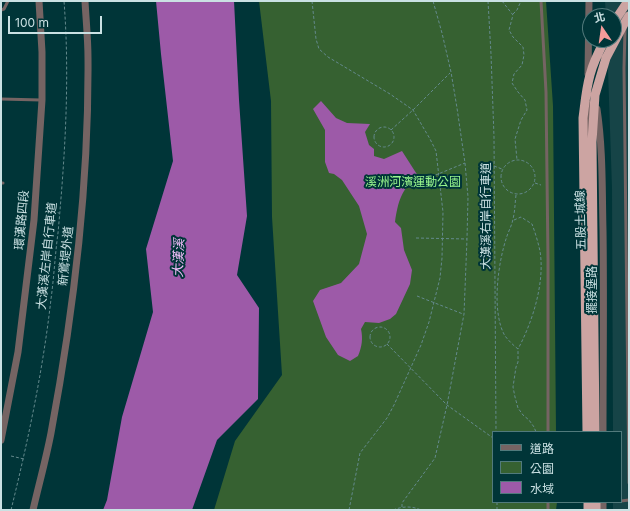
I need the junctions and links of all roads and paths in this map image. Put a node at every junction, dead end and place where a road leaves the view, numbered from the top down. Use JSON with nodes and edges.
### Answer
{"nodes":[{"id":1,"x":8,"y":1,"type":"edge"},
{"id":2,"x":39,"y":1,"type":"edge"},
{"id":3,"x":64,"y":1,"type":"edge"},
{"id":4,"x":85,"y":1,"type":"edge"},
{"id":5,"x":312,"y":1,"type":"edge"},
{"id":6,"x":432,"y":1,"type":"edge"},
{"id":7,"x":488,"y":1,"type":"edge"},
{"id":8,"x":502,"y":1,"type":"edge"},
{"id":9,"x":521,"y":1,"type":"edge"},
{"id":10,"x":541,"y":1,"type":"edge"},
{"id":11,"x":589,"y":1,"type":"edge"},
{"id":12,"x":625,"y":1,"type":"edge"},
{"id":13,"x":628,"y":1,"type":"edge"},
{"id":14,"x":1,"y":10,"type":"edge"},
{"id":15,"x":622,"y":10,"type":"edge"},
{"id":16,"x":513,"y":15,"type":"junction"},
{"id":17,"x":629,"y":16,"type":"edge"},
{"id":18,"x":601,"y":48,"type":"edge"},
{"id":19,"x":589,"y":53,"type":"junction"},
{"id":20,"x":451,"y":72,"type":"junction"},
{"id":21,"x":1,"y":99,"type":"edge"},
{"id":22,"x":42,"y":100,"type":"junction"},
{"id":23,"x":413,"y":110,"type":"junction"},
{"id":24,"x":391,"y":130,"type":"junction"},
{"id":25,"x":517,"y":160,"type":"junction"},
{"id":26,"x":465,"y":163,"type":"junction"},
{"id":27,"x":494,"y":166,"type":"junction"},
{"id":28,"x":502,"y":170,"type":"junction"},
{"id":29,"x":440,"y":174,"type":"junction"},
{"id":30,"x":426,"y":179,"type":"dead end"},
{"id":31,"x":534,"y":183,"type":"junction"},
{"id":32,"x":543,"y":185,"type":"dead end"},
{"id":33,"x":516,"y":195,"type":"junction"},
{"id":34,"x":46,"y":212,"type":"dead end"},
{"id":35,"x":60,"y":213,"type":"junction"},
{"id":36,"x":513,"y":220,"type":"junction"},
{"id":37,"x":416,"y":238,"type":"dead end"},
{"id":38,"x":443,"y":238,"type":"junction"},
{"id":39,"x":467,"y":239,"type":"junction"},
{"id":40,"x":495,"y":290,"type":"junction"},
{"id":41,"x":498,"y":290,"type":"junction"},
{"id":42,"x":417,"y":296,"type":"dead end"},
{"id":43,"x":434,"y":303,"type":"junction"},
{"id":44,"x":464,"y":314,"type":"junction"},
{"id":45,"x":628,"y":330,"type":"edge"},
{"id":46,"x":387,"y":344,"type":"junction"},
{"id":47,"x":518,"y":349,"type":"junction"},
{"id":48,"x":410,"y":367,"type":"junction"},
{"id":49,"x":446,"y":405,"type":"junction"},
{"id":50,"x":592,"y":413,"type":"junction"},
{"id":51,"x":603,"y":413,"type":"junction"},
{"id":52,"x":496,"y":431,"type":"edge"},
{"id":53,"x":535,"y":431,"type":"edge"},
{"id":54,"x":548,"y":431,"type":"edge"},
{"id":55,"x":587,"y":431,"type":"edge"},
{"id":56,"x":592,"y":431,"type":"edge"},
{"id":57,"x":595,"y":431,"type":"edge"},
{"id":58,"x":603,"y":431,"type":"edge"},
{"id":59,"x":492,"y":437,"type":"edge"},
{"id":60,"x":1,"y":440,"type":"edge"},
{"id":61,"x":11,"y":456,"type":"dead end"},
{"id":62,"x":24,"y":459,"type":"junction"},
{"id":63,"x":629,"y":476,"type":"edge"},
{"id":64,"x":629,"y":483,"type":"edge"},
{"id":65,"x":402,"y":507,"type":"junction"},
{"id":66,"x":418,"y":509,"type":"edge"},
{"id":67,"x":11,"y":510,"type":"edge"},
{"id":68,"x":33,"y":510,"type":"edge"},
{"id":69,"x":348,"y":510,"type":"edge"},
{"id":70,"x":394,"y":510,"type":"edge"},
{"id":71,"x":421,"y":510,"type":"edge"}],
"edges":[{"from":1,"to":14,"type":"lane"},
{"from":2,"to":22,"type":"street","name":"環漢路四段"},
{"from":3,"to":35,"type":"path","name":"大漢溪左岸自行車道"},
{"from":4,"to":68,"type":"street","name":"新鶯堤外道"},
{"from":5,"to":23,"type":"path"},
{"from":6,"to":20,"type":"path"},
{"from":7,"to":27,"type":"path","name":"大漢溪右岸自行車道"},
{"from":8,"to":16,"type":"path"},
{"from":9,"to":16,"type":"path"},
{"from":10,"to":54,"type":"lane"},
{"from":11,"to":19,"type":"street","name":"擺接堡路"},
{"from":12,"to":45,"type":"lane"},
{"from":13,"to":15,"type":"highway"},
{"from":16,"to":25,"type":"path"},
{"from":17,"to":57,"type":"highway","name":"五股土城線"},
{"from":18,"to":55,"type":"highway","name":"五股土城線"},
{"from":19,"to":50,"type":"street","name":"擺接堡路"},
{"from":19,"to":51,"type":"street","name":"擺接堡路"},
{"from":20,"to":23,"type":"path"},
{"from":20,"to":26,"type":"path"},
{"from":21,"to":22,"type":"lane"},
{"from":22,"to":60,"type":"street","name":"環漢路四段"},
{"from":23,"to":24,"type":"path"},
{"from":23,"to":29,"type":"path"},
{"from":24,"to":24,"type":"path"},
{"from":25,"to":28,"type":"path"},
{"from":25,"to":31,"type":"path"},
{"from":26,"to":29,"type":"path"},
{"from":26,"to":39,"type":"path"},
{"from":27,"to":28,"type":"path"},
{"from":27,"to":40,"type":"path","name":"大漢溪右岸自行車道"},
{"from":28,"to":33,"type":"path"},
{"from":29,"to":30,"type":"path"},
{"from":29,"to":38,"type":"path"},
{"from":31,"to":32,"type":"path"},
{"from":31,"to":33,"type":"path"},
{"from":33,"to":36,"type":"path"},
{"from":34,"to":35,"type":"path"},
{"from":35,"to":62,"type":"path","name":"大漢溪左岸自行車道"},
{"from":36,"to":41,"type":"path"},
{"from":36,"to":47,"type":"path"},
{"from":37,"to":38,"type":"path"},
{"from":38,"to":39,"type":"path"},
{"from":38,"to":43,"type":"path"},
{"from":39,"to":44,"type":"path"},
{"from":40,"to":41,"type":"path"},
{"from":40,"to":52,"type":"path","name":"大漢溪右岸自行車道"},
{"from":41,"to":47,"type":"path"},
{"from":42,"to":43,"type":"path"},
{"from":43,"to":44,"type":"path"},
{"from":43,"to":48,"type":"path"},
{"from":44,"to":49,"type":"path"},
{"from":45,"to":63,"type":"lane"},
{"from":46,"to":46,"type":"path"},
{"from":46,"to":48,"type":"path"},
{"from":47,"to":53,"type":"path"},
{"from":48,"to":49,"type":"path"},
{"from":48,"to":69,"type":"path"},
{"from":49,"to":59,"type":"path"},
{"from":49,"to":65,"type":"path"},
{"from":50,"to":51,"type":"street"},
{"from":50,"to":56,"type":"street","name":"擺接堡路"},
{"from":51,"to":58,"type":"street","name":"擺接堡路"},
{"from":61,"to":62,"type":"path"},
{"from":62,"to":67,"type":"path","name":"大漢溪左岸自行車道"},
{"from":63,"to":64,"type":"lane"},
{"from":65,"to":66,"type":"path"},
{"from":65,"to":70,"type":"path"},
{"from":66,"to":71,"type":"path"}]}
